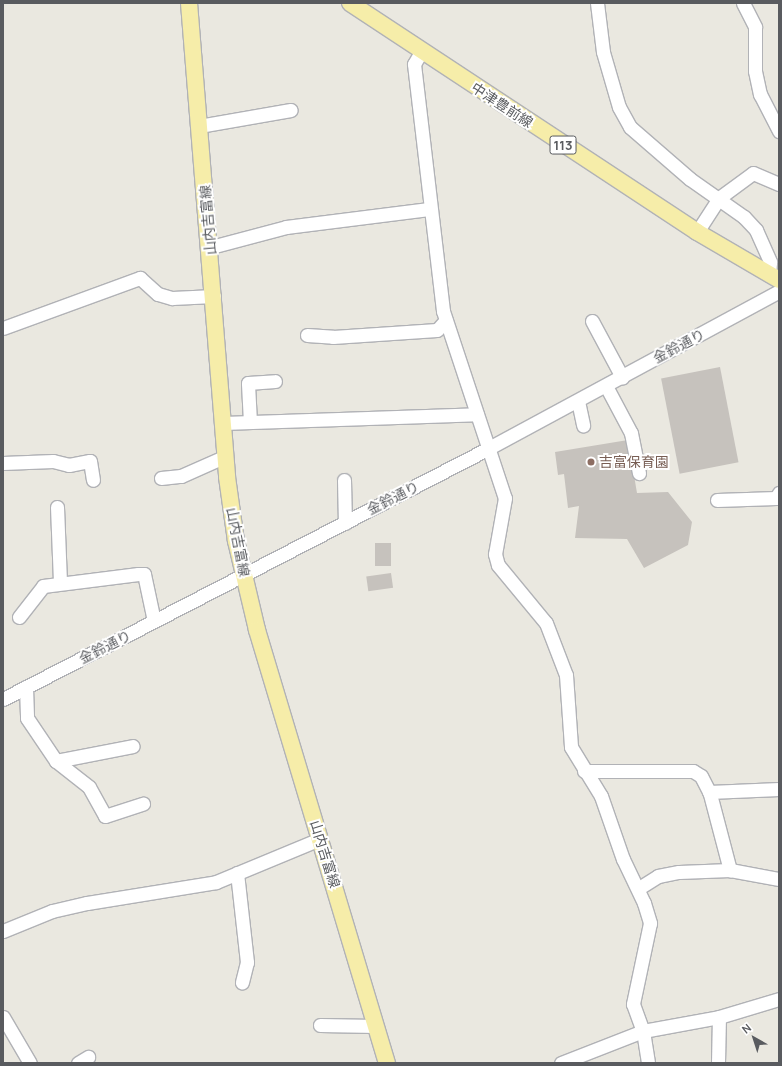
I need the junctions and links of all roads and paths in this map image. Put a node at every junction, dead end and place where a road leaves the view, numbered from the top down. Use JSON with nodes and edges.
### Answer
{"nodes":[{"id":1,"x":189,"y":3,"type":"edge"},
{"id":2,"x":350,"y":3,"type":"edge"},
{"id":3,"x":597,"y":3,"type":"edge"},
{"id":4,"x":743,"y":3,"type":"edge"},
{"id":5,"x":421,"y":52,"type":"junction"},
{"id":6,"x":291,"y":110,"type":"dead end"},
{"id":7,"x":199,"y":126,"type":"junction"},
{"id":8,"x":779,"y":131,"type":"edge"},
{"id":9,"x":779,"y":184,"type":"edge"},
{"id":10,"x":719,"y":198,"type":"junction"},
{"id":11,"x":429,"y":209,"type":"junction"},
{"id":12,"x":697,"y":232,"type":"junction"},
{"id":13,"x":211,"y":247,"type":"junction"},
{"id":14,"x":774,"y":278,"type":"edge"},
{"id":15,"x":779,"y":291,"type":"edge"},
{"id":16,"x":214,"y":296,"type":"junction"},
{"id":17,"x":446,"y":320,"type":"junction"},
{"id":18,"x":592,"y":320,"type":"dead end"},
{"id":19,"x":3,"y":328,"type":"edge"},
{"id":20,"x":307,"y":335,"type":"dead end"},
{"id":21,"x":622,"y":377,"type":"junction"},
{"id":22,"x":275,"y":381,"type":"dead end"},
{"id":23,"x":606,"y":386,"type":"junction"},
{"id":24,"x":578,"y":401,"type":"junction"},
{"id":25,"x":477,"y":414,"type":"junction"},
{"id":26,"x":250,"y":422,"type":"junction"},
{"id":27,"x":223,"y":423,"type":"junction"},
{"id":28,"x":583,"y":425,"type":"dead end"},
{"id":29,"x":489,"y":448,"type":"junction"},
{"id":30,"x":226,"y":456,"type":"junction"},
{"id":31,"x":3,"y":463,"type":"edge"},
{"id":32,"x":639,"y":473,"type":"dead end"},
{"id":33,"x":161,"y":478,"type":"dead end"},
{"id":34,"x":93,"y":480,"type":"dead end"},
{"id":35,"x":344,"y":480,"type":"dead end"},
{"id":36,"x":779,"y":493,"type":"edge"},
{"id":37,"x":717,"y":500,"type":"dead end"},
{"id":38,"x":57,"y":507,"type":"dead end"},
{"id":39,"x":345,"y":523,"type":"junction"},
{"id":40,"x":244,"y":575,"type":"junction"},
{"id":41,"x":60,"y":582,"type":"junction"},
{"id":42,"x":19,"y":617,"type":"dead end"},
{"id":43,"x":154,"y":622,"type":"junction"},
{"id":44,"x":26,"y":687,"type":"junction"},
{"id":45,"x":3,"y":699,"type":"edge"},
{"id":46,"x":133,"y":746,"type":"dead end"},
{"id":47,"x":56,"y":761,"type":"junction"},
{"id":48,"x":584,"y":771,"type":"junction"},
{"id":49,"x":779,"y":789,"type":"edge"},
{"id":50,"x":709,"y":792,"type":"junction"},
{"id":51,"x":143,"y":804,"type":"dead end"},
{"id":52,"x":320,"y":839,"type":"junction"},
{"id":53,"x":730,"y":870,"type":"junction"},
{"id":54,"x":237,"y":873,"type":"junction"},
{"id":55,"x":779,"y":879,"type":"edge"},
{"id":56,"x":639,"y":888,"type":"junction"},
{"id":57,"x":3,"y":931,"type":"edge"},
{"id":58,"x":242,"y":982,"type":"dead end"},
{"id":59,"x":779,"y":998,"type":"edge"},
{"id":60,"x":3,"y":1017,"type":"edge"},
{"id":61,"x":719,"y":1017,"type":"junction"},
{"id":62,"x":320,"y":1025,"type":"dead end"},
{"id":63,"x":376,"y":1026,"type":"junction"},
{"id":64,"x":643,"y":1031,"type":"junction"},
{"id":65,"x":30,"y":1063,"type":"edge"},
{"id":66,"x":387,"y":1063,"type":"edge"},
{"id":67,"x":561,"y":1063,"type":"edge"},
{"id":68,"x":648,"y":1063,"type":"edge"},
{"id":69,"x":718,"y":1063,"type":"edge"}],
"edges":[{"from":1,"to":7,"type":"main road","name":"山内吉富線"},
{"from":2,"to":5,"type":"main road","name":"中津豊前線","number":"113"},
{"from":3,"to":10,"type":"street"},
{"from":4,"to":8,"type":"street"},
{"from":5,"to":11,"type":"street"},
{"from":5,"to":12,"type":"main road","name":"中津豊前線","number":"113"},
{"from":6,"to":7,"type":"street"},
{"from":7,"to":13,"type":"main road","name":"山内吉富線"},
{"from":9,"to":10,"type":"street"},
{"from":10,"to":12,"type":"street"},
{"from":10,"to":14,"type":"street"},
{"from":11,"to":13,"type":"street"},
{"from":11,"to":17,"type":"street"},
{"from":12,"to":14,"type":"main road","name":"中津豊前線","number":"113"},
{"from":13,"to":16,"type":"main road","name":"山内吉富線"},
{"from":15,"to":21,"type":"street","name":"金鈴通り"},
{"from":16,"to":19,"type":"street"},
{"from":16,"to":27,"type":"main road","name":"山内吉富線"},
{"from":17,"to":20,"type":"street"},
{"from":17,"to":25,"type":"street"},
{"from":18,"to":21,"type":"street"},
{"from":21,"to":23,"type":"street","name":"金鈴通り"},
{"from":22,"to":26,"type":"street"},
{"from":23,"to":24,"type":"street","name":"金鈴通り"},
{"from":23,"to":32,"type":"street"},
{"from":24,"to":28,"type":"street"},
{"from":24,"to":29,"type":"street","name":"金鈴通り"},
{"from":25,"to":26,"type":"street"},
{"from":25,"to":29,"type":"street"},
{"from":26,"to":27,"type":"street"},
{"from":27,"to":30,"type":"main road","name":"山内吉富線"},
{"from":29,"to":39,"type":"street","name":"金鈴通り"},
{"from":29,"to":48,"type":"street"},
{"from":30,"to":33,"type":"street"},
{"from":30,"to":40,"type":"main road","name":"山内吉富線"},
{"from":31,"to":34,"type":"street"},
{"from":35,"to":39,"type":"street"},
{"from":36,"to":37,"type":"street"},
{"from":38,"to":41,"type":"street"},
{"from":39,"to":40,"type":"street","name":"金鈴通り"},
{"from":40,"to":43,"type":"street","name":"金鈴通り"},
{"from":40,"to":52,"type":"main road","name":"山内吉富線"},
{"from":41,"to":42,"type":"street"},
{"from":41,"to":43,"type":"street"},
{"from":43,"to":44,"type":"street","name":"金鈴通り"},
{"from":44,"to":45,"type":"street","name":"金鈴通り"},
{"from":44,"to":47,"type":"street"},
{"from":46,"to":47,"type":"street"},
{"from":47,"to":51,"type":"street"},
{"from":48,"to":50,"type":"street"},
{"from":48,"to":56,"type":"street"},
{"from":49,"to":50,"type":"street"},
{"from":50,"to":53,"type":"street"},
{"from":52,"to":54,"type":"street"},
{"from":52,"to":63,"type":"main road","name":"山内吉富線"},
{"from":53,"to":55,"type":"street"},
{"from":53,"to":56,"type":"street"},
{"from":54,"to":57,"type":"street"},
{"from":54,"to":58,"type":"street"},
{"from":56,"to":64,"type":"street"},
{"from":59,"to":61,"type":"street"},
{"from":60,"to":65,"type":"street"},
{"from":61,"to":64,"type":"street"},
{"from":61,"to":69,"type":"street"},
{"from":62,"to":63,"type":"street"},
{"from":63,"to":66,"type":"main road","name":"山内吉富線"},
{"from":64,"to":67,"type":"street"},
{"from":64,"to":68,"type":"street"}]}
